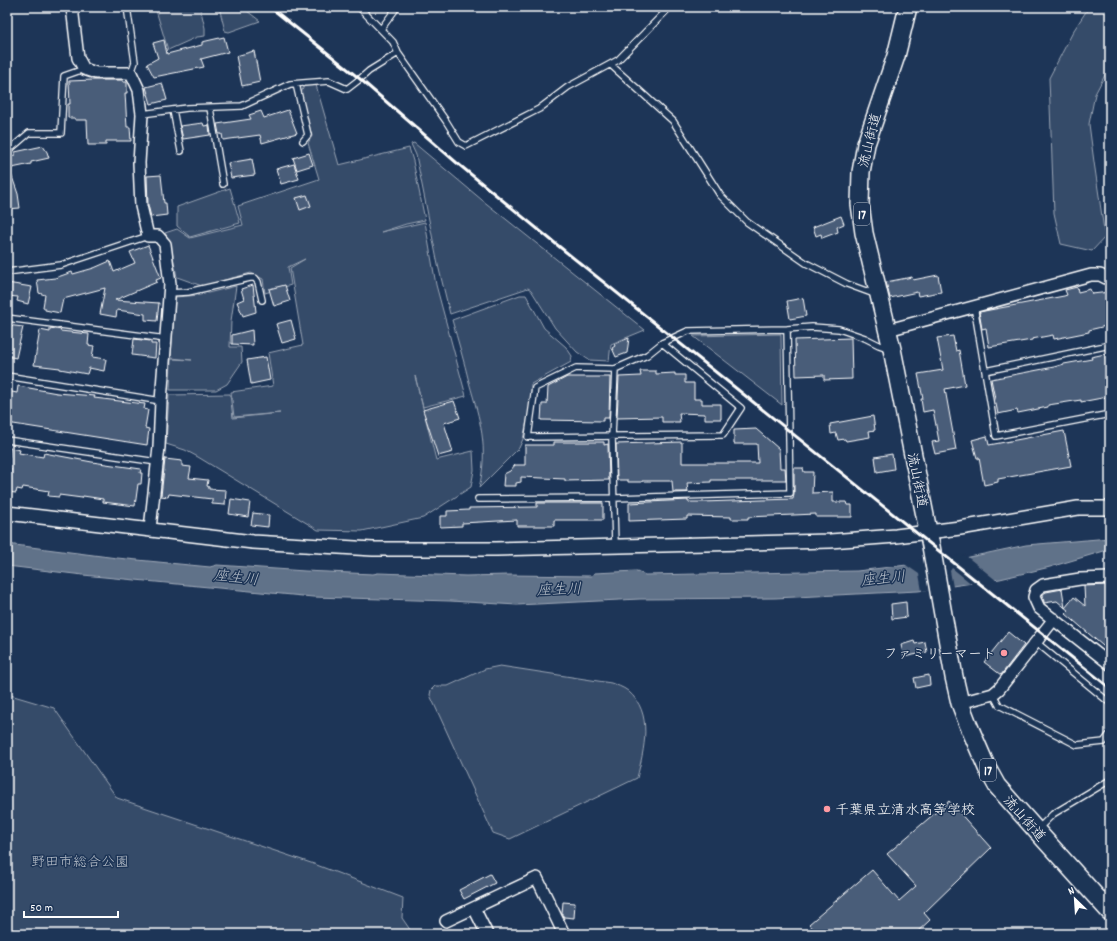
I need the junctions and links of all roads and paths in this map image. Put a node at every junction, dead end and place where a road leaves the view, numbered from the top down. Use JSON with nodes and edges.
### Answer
{"nodes":[{"id":1,"x":72,"y":7,"type":"edge"},
{"id":2,"x":127,"y":7,"type":"edge"},
{"id":3,"x":359,"y":7,"type":"edge"},
{"id":4,"x":396,"y":7,"type":"edge"},
{"id":5,"x":670,"y":7,"type":"edge"},
{"id":6,"x":908,"y":7,"type":"edge"},
{"id":7,"x":381,"y":29,"type":"junction"},
{"id":8,"x":398,"y":53,"type":"junction"},
{"id":9,"x":610,"y":65,"type":"junction"},
{"id":10,"x":84,"y":69,"type":"junction"},
{"id":11,"x":131,"y":73,"type":"junction"},
{"id":12,"x":296,"y":84,"type":"junction"},
{"id":13,"x":210,"y":108,"type":"junction"},
{"id":14,"x":173,"y":110,"type":"junction"},
{"id":15,"x":142,"y":114,"type":"junction"},
{"id":16,"x":304,"y":141,"type":"dead end"},
{"id":17,"x":181,"y":151,"type":"dead end"},
{"id":18,"x":7,"y":152,"type":"edge"},
{"id":19,"x":223,"y":184,"type":"dead end"},
{"id":20,"x":148,"y":236,"type":"junction"},
{"id":21,"x":7,"y":272,"type":"edge"},
{"id":22,"x":1110,"y":280,"type":"edge"},
{"id":23,"x":169,"y":293,"type":"junction"},
{"id":24,"x":880,"y":296,"type":"junction"},
{"id":25,"x":262,"y":300,"type":"dead end"},
{"id":26,"x":974,"y":306,"type":"junction"},
{"id":27,"x":7,"y":318,"type":"edge"},
{"id":28,"x":787,"y":329,"type":"junction"},
{"id":29,"x":888,"y":330,"type":"junction"},
{"id":30,"x":166,"y":339,"type":"junction"},
{"id":31,"x":662,"y":343,"type":"junction"},
{"id":32,"x":1110,"y":345,"type":"edge"},
{"id":33,"x":892,"y":349,"type":"junction"},
{"id":34,"x":615,"y":369,"type":"junction"},
{"id":35,"x":985,"y":371,"type":"junction"},
{"id":36,"x":7,"y":376,"type":"edge"},
{"id":37,"x":161,"y":401,"type":"junction"},
{"id":38,"x":1110,"y":414,"type":"edge"},
{"id":39,"x":612,"y":437,"type":"junction"},
{"id":40,"x":7,"y":440,"type":"edge"},
{"id":41,"x":157,"y":462,"type":"junction"},
{"id":42,"x":478,"y":498,"type":"dead end"},
{"id":43,"x":614,"y":498,"type":"junction"},
{"id":44,"x":1110,"y":508,"type":"edge"},
{"id":45,"x":7,"y":513,"type":"edge"},
{"id":46,"x":150,"y":529,"type":"junction"},
{"id":47,"x":929,"y":539,"type":"junction"},
{"id":48,"x":615,"y":545,"type":"junction"},
{"id":49,"x":1110,"y":578,"type":"edge"},
{"id":50,"x":1054,"y":619,"type":"junction"},
{"id":51,"x":1036,"y":642,"type":"junction"},
{"id":52,"x":1110,"y":664,"type":"edge"},
{"id":53,"x":993,"y":694,"type":"junction"},
{"id":54,"x":960,"y":703,"type":"junction"},
{"id":55,"x":1110,"y":703,"type":"edge"},
{"id":56,"x":1110,"y":734,"type":"edge"},
{"id":57,"x":1110,"y":780,"type":"edge"},
{"id":58,"x":1036,"y":830,"type":"junction"},
{"id":59,"x":474,"y":908,"type":"junction"},
{"id":60,"x":1110,"y":912,"type":"edge"},
{"id":61,"x":446,"y":921,"type":"dead end"},
{"id":62,"x":487,"y":934,"type":"edge"},
{"id":63,"x":564,"y":934,"type":"edge"}],
"edges":[{"from":1,"to":10,"type":"street"},
{"from":2,"to":11,"type":"lane"},
{"from":3,"to":7,"type":"lane"},
{"from":4,"to":7,"type":"lane"},
{"from":5,"to":9,"type":"lane"},
{"from":6,"to":24,"type":"main road","name":"流山街道","number":"17"},
{"from":7,"to":8,"type":"lane"},
{"from":8,"to":9,"type":"lane"},
{"from":8,"to":12,"type":"lane"},
{"from":9,"to":24,"type":"lane"},
{"from":10,"to":11,"type":"street"},
{"from":10,"to":18,"type":"lane"},
{"from":11,"to":15,"type":"street"},
{"from":12,"to":13,"type":"lane"},
{"from":12,"to":16,"type":"lane"},
{"from":13,"to":14,"type":"lane"},
{"from":13,"to":19,"type":"lane"},
{"from":14,"to":15,"type":"lane"},
{"from":14,"to":17,"type":"lane"},
{"from":15,"to":20,"type":"street"},
{"from":20,"to":21,"type":"lane"},
{"from":20,"to":23,"type":"street"},
{"from":22,"to":26,"type":"street"},
{"from":23,"to":25,"type":"lane"},
{"from":23,"to":30,"type":"street"},
{"from":24,"to":29,"type":"main road","name":"流山街道","number":"17"},
{"from":26,"to":29,"type":"street"},
{"from":26,"to":35,"type":"lane"},
{"from":27,"to":30,"type":"lane"},
{"from":28,"to":31,"type":"lane"},
{"from":28,"to":33,"type":"lane"},
{"from":28,"to":43,"type":"lane"},
{"from":29,"to":33,"type":"main road","name":"流山街道","number":"17"},
{"from":30,"to":37,"type":"street"},
{"from":31,"to":34,"type":"lane"},
{"from":31,"to":39,"type":"lane"},
{"from":32,"to":35,"type":"lane"},
{"from":33,"to":47,"type":"main road","name":"流山街道","number":"17"},
{"from":34,"to":39,"type":"lane"},
{"from":34,"to":39,"type":"lane"},
{"from":35,"to":38,"type":"lane"},
{"from":36,"to":37,"type":"lane"},
{"from":37,"to":41,"type":"street"},
{"from":39,"to":43,"type":"lane"},
{"from":40,"to":41,"type":"lane"},
{"from":41,"to":46,"type":"street"},
{"from":42,"to":43,"type":"lane"},
{"from":43,"to":48,"type":"lane"},
{"from":44,"to":47,"type":"street"},
{"from":45,"to":46,"type":"street"},
{"from":46,"to":48,"type":"street"},
{"from":47,"to":48,"type":"street"},
{"from":47,"to":54,"type":"main road","name":"流山街道","number":"17"},
{"from":49,"to":50,"type":"street"},
{"from":50,"to":51,"type":"street"},
{"from":50,"to":52,"type":"street"},
{"from":51,"to":53,"type":"street"},
{"from":51,"to":55,"type":"lane"},
{"from":53,"to":54,"type":"street"},
{"from":53,"to":56,"type":"lane"},
{"from":54,"to":58,"type":"main road","name":"流山街道","number":"17"},
{"from":57,"to":58,"type":"lane"},
{"from":58,"to":60,"type":"main road","name":"流山街道","number":"17"},
{"from":59,"to":61,"type":"street"},
{"from":59,"to":62,"type":"street"},
{"from":59,"to":63,"type":"street"}]}
